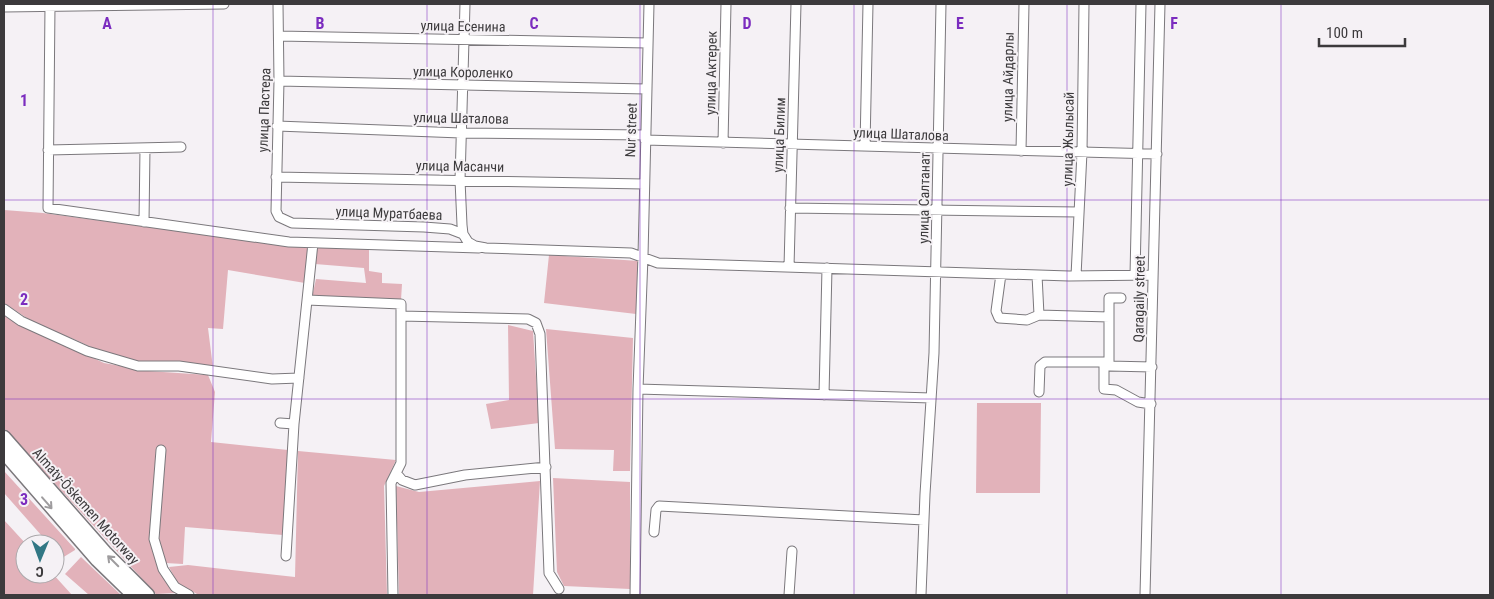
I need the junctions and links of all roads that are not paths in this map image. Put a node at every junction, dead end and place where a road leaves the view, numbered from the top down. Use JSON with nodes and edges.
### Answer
{"nodes":[{"id":1,"x":224,"y":4,"type":"edge"},
{"id":2,"x":278,"y":4,"type":"edge"},
{"id":3,"x":465,"y":4,"type":"edge"},
{"id":4,"x":649,"y":4,"type":"edge"},
{"id":5,"x":726,"y":4,"type":"edge"},
{"id":6,"x":796,"y":4,"type":"edge"},
{"id":7,"x":868,"y":4,"type":"edge"},
{"id":8,"x":940,"y":4,"type":"edge"},
{"id":9,"x":1024,"y":4,"type":"edge"},
{"id":10,"x":1084,"y":4,"type":"edge"},
{"id":11,"x":1141,"y":4,"type":"edge"},
{"id":12,"x":1160,"y":4,"type":"edge"},
{"id":13,"x":45,"y":6,"type":"edge"},
{"id":14,"x":4,"y":7,"type":"edge"},
{"id":15,"x":279,"y":36,"type":"junction"},
{"id":16,"x":464,"y":40,"type":"junction"},
{"id":17,"x":647,"y":43,"type":"junction"},
{"id":18,"x":279,"y":81,"type":"junction"},
{"id":19,"x":463,"y":86,"type":"junction"},
{"id":20,"x":646,"y":89,"type":"junction"},
{"id":21,"x":277,"y":126,"type":"junction"},
{"id":22,"x":461,"y":133,"type":"junction"},
{"id":23,"x":645,"y":138,"type":"junction"},
{"id":24,"x":722,"y":143,"type":"junction"},
{"id":25,"x":792,"y":145,"type":"junction"},
{"id":26,"x":865,"y":146,"type":"junction"},
{"id":27,"x":145,"y":148,"type":"junction"},
{"id":28,"x":181,"y":148,"type":"dead end"},
{"id":29,"x":939,"y":148,"type":"junction"},
{"id":30,"x":48,"y":150,"type":"junction"},
{"id":31,"x":1021,"y":151,"type":"junction"},
{"id":32,"x":1082,"y":152,"type":"junction"},
{"id":33,"x":1138,"y":154,"type":"junction"},
{"id":34,"x":1157,"y":154,"type":"junction"},
{"id":35,"x":276,"y":177,"type":"junction"},
{"id":36,"x":460,"y":180,"type":"junction"},
{"id":37,"x":644,"y":184,"type":"junction"},
{"id":38,"x":790,"y":208,"type":"junction"},
{"id":39,"x":937,"y":211,"type":"junction"},
{"id":40,"x":1079,"y":212,"type":"junction"},
{"id":41,"x":279,"y":217,"type":"joint"},
{"id":42,"x":144,"y":222,"type":"junction"},
{"id":43,"x":464,"y":234,"type":"junction"},
{"id":44,"x":313,"y":243,"type":"junction"},
{"id":45,"x":486,"y":248,"type":"junction"},
{"id":46,"x":643,"y":256,"type":"junction"},
{"id":47,"x":789,"y":268,"type":"junction"},
{"id":48,"x":827,"y":268,"type":"junction"},
{"id":49,"x":936,"y":272,"type":"junction"},
{"id":50,"x":1001,"y":274,"type":"junction"},
{"id":51,"x":1037,"y":275,"type":"junction"},
{"id":52,"x":1135,"y":275,"type":"junction"},
{"id":53,"x":1153,"y":275,"type":"junction"},
{"id":54,"x":1076,"y":276,"type":"junction"},
{"id":55,"x":1121,"y":298,"type":"dead end"},
{"id":56,"x":307,"y":300,"type":"junction"},
{"id":57,"x":4,"y":310,"type":"edge"},
{"id":58,"x":1039,"y":315,"type":"junction"},
{"id":59,"x":402,"y":316,"type":"junction"},
{"id":60,"x":1109,"y":317,"type":"junction"},
{"id":61,"x":1106,"y":362,"type":"junction"},
{"id":62,"x":1152,"y":367,"type":"junction"},
{"id":63,"x":299,"y":378,"type":"junction"},
{"id":64,"x":638,"y":389,"type":"junction"},
{"id":65,"x":1039,"y":392,"type":"dead end"},
{"id":66,"x":824,"y":395,"type":"junction"},
{"id":67,"x":931,"y":398,"type":"junction"},
{"id":68,"x":1151,"y":404,"type":"junction"},
{"id":69,"x":280,"y":423,"type":"dead end"},
{"id":70,"x":294,"y":424,"type":"junction"},
{"id":71,"x":4,"y":436,"type":"edge"},
{"id":72,"x":161,"y":450,"type":"dead end"},
{"id":73,"x":4,"y":453,"type":"edge"},
{"id":74,"x":546,"y":467,"type":"junction"},
{"id":75,"x":396,"y":473,"type":"junction"},
{"id":76,"x":924,"y":520,"type":"junction"},
{"id":77,"x":654,"y":532,"type":"dead end"},
{"id":78,"x":792,"y":551,"type":"dead end"},
{"id":79,"x":286,"y":556,"type":"dead end"},
{"id":80,"x":559,"y":589,"type":"dead end"},
{"id":81,"x":133,"y":595,"type":"edge"},
{"id":82,"x":148,"y":595,"type":"edge"},
{"id":83,"x":189,"y":595,"type":"edge"},
{"id":84,"x":393,"y":595,"type":"edge"},
{"id":85,"x":635,"y":595,"type":"edge"},
{"id":86,"x":789,"y":595,"type":"edge"},
{"id":87,"x":921,"y":595,"type":"edge"},
{"id":88,"x":1146,"y":595,"type":"edge"}],
"edges":[{"from":1,"to":13,"type":"street"},
{"from":2,"to":15,"type":"street","name":"улица Пастера"},
{"from":3,"to":16,"type":"street"},
{"from":4,"to":17,"type":"street","name":"Nur street"},
{"from":5,"to":24,"type":"street","name":"улица Актерек"},
{"from":6,"to":25,"type":"street","name":"улица Билим"},
{"from":7,"to":26,"type":"street"},
{"from":8,"to":29,"type":"street","name":"улица Салтанат"},
{"from":9,"to":31,"type":"street","name":"улица Айдарлы"},
{"from":10,"to":32,"type":"street","name":"улица Жылысай"},
{"from":11,"to":33,"type":"street"},
{"from":12,"to":34,"type":"street","name":"Qaragaily street"},
{"from":13,"to":14,"type":"street"},
{"from":13,"to":30,"type":"street"},
{"from":15,"to":16,"type":"street","name":"улица Есенина"},
{"from":15,"to":18,"type":"street","name":"улица Пастера"},
{"from":16,"to":17,"type":"street","name":"улица Есенина"},
{"from":16,"to":19,"type":"street"},
{"from":17,"to":20,"type":"street","name":"Nur street"},
{"from":18,"to":19,"type":"street","name":"улица Короленко"},
{"from":18,"to":21,"type":"street","name":"улица Пастера"},
{"from":19,"to":20,"type":"street","name":"улица Короленко"},
{"from":19,"to":22,"type":"street"},
{"from":20,"to":23,"type":"street","name":"Nur street"},
{"from":21,"to":22,"type":"street","name":"улица Шаталова"},
{"from":21,"to":35,"type":"street","name":"улица Пастера"},
{"from":22,"to":23,"type":"street","name":"улица Шаталова"},
{"from":22,"to":36,"type":"street"},
{"from":23,"to":24,"type":"street","name":"улица Шаталова"},
{"from":23,"to":37,"type":"street","name":"Nur street"},
{"from":24,"to":25,"type":"street","name":"улица Шаталова"},
{"from":25,"to":26,"type":"street","name":"улица Шаталова"},
{"from":25,"to":38,"type":"street","name":"улица Билим"},
{"from":26,"to":29,"type":"street","name":"улица Шаталова"},
{"from":27,"to":28,"type":"street"},
{"from":27,"to":30,"type":"street"},
{"from":27,"to":42,"type":"street"},
{"from":29,"to":31,"type":"street","name":"улица Шаталова"},
{"from":29,"to":39,"type":"street","name":"улица Салтанат"},
{"from":30,"to":42,"type":"street"},
{"from":31,"to":32,"type":"street","name":"улица Шаталова"},
{"from":32,"to":33,"type":"street","name":"улица Шаталова"},
{"from":32,"to":40,"type":"street","name":"улица Жылысай"},
{"from":33,"to":34,"type":"street","name":"улица Шаталова"},
{"from":33,"to":52,"type":"street"},
{"from":34,"to":53,"type":"street","name":"Qaragaily street"},
{"from":35,"to":36,"type":"street","name":"улица Масанчи"},
{"from":35,"to":41,"type":"street","name":"улица Пастера"},
{"from":36,"to":37,"type":"street","name":"улица Масанчи"},
{"from":36,"to":43,"type":"street"},
{"from":37,"to":46,"type":"street","name":"Nur street"},
{"from":38,"to":39,"type":"street"},
{"from":38,"to":47,"type":"street","name":"улица Билим"},
{"from":39,"to":40,"type":"street"},
{"from":39,"to":49,"type":"street","name":"улица Салтанат"},
{"from":40,"to":54,"type":"street","name":"улица Жылысай"},
{"from":41,"to":43,"type":"street","name":"улица Муратбаева"},
{"from":42,"to":44,"type":"street"},
{"from":43,"to":45,"type":"street","name":"улица Муратбаева"},
{"from":44,"to":45,"type":"street"},
{"from":44,"to":56,"type":"street"},
{"from":45,"to":46,"type":"street","name":"улица Муратбаева"},
{"from":46,"to":47,"type":"street","name":"улица Муратбаева"},
{"from":46,"to":64,"type":"street","name":"Nur street"},
{"from":47,"to":48,"type":"street","name":"улица Муратбаева"},
{"from":48,"to":49,"type":"street","name":"улица Муратбаева"},
{"from":48,"to":66,"type":"street"},
{"from":49,"to":50,"type":"street","name":"улица Муратбаева"},
{"from":49,"to":67,"type":"street","name":"улица Салтанат"},
{"from":50,"to":51,"type":"street","name":"улица Муратбаева"},
{"from":50,"to":58,"type":"street"},
{"from":51,"to":54,"type":"street","name":"улица Муратбаева"},
{"from":51,"to":58,"type":"street"},
{"from":52,"to":53,"type":"street","name":"улица Муратбаева"},
{"from":52,"to":54,"type":"street","name":"улица Муратбаева"},
{"from":53,"to":62,"type":"street","name":"Qaragaily street"},
{"from":55,"to":60,"type":"street"},
{"from":56,"to":59,"type":"street"},
{"from":56,"to":63,"type":"street"},
{"from":57,"to":63,"type":"street"},
{"from":58,"to":60,"type":"street"},
{"from":59,"to":74,"type":"street"},
{"from":59,"to":75,"type":"street"},
{"from":60,"to":61,"type":"street"},
{"from":61,"to":62,"type":"street"},
{"from":61,"to":65,"type":"street"},
{"from":61,"to":68,"type":"street"},
{"from":62,"to":68,"type":"street","name":"Qaragaily street"},
{"from":63,"to":70,"type":"street"},
{"from":64,"to":66,"type":"street"},
{"from":64,"to":85,"type":"street","name":"Nur street"},
{"from":66,"to":67,"type":"street"},
{"from":67,"to":76,"type":"street","name":"улица Салтанат"},
{"from":68,"to":88,"type":"street","name":"Qaragaily street"},
{"from":69,"to":70,"type":"street"},
{"from":70,"to":79,"type":"street"},
{"from":82,"to":71,"type":"highway","name":"Almaty-Öskemen Motorway","one_way":true},
{"from":72,"to":83,"type":"street"},
{"from":73,"to":81,"type":"highway","name":"Almaty-Öskemen Motorway","one_way":true},
{"from":74,"to":75,"type":"street"},
{"from":74,"to":80,"type":"street"},
{"from":75,"to":84,"type":"street"},
{"from":76,"to":77,"type":"street"},
{"from":76,"to":87,"type":"street","name":"улица Салтанат"},
{"from":78,"to":86,"type":"street"}]}
